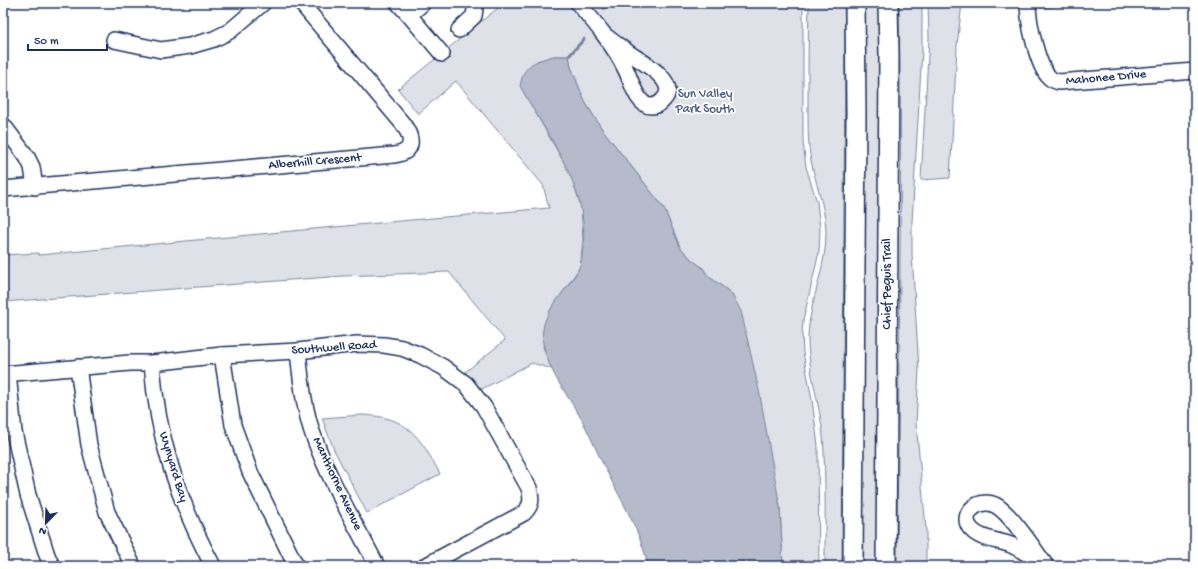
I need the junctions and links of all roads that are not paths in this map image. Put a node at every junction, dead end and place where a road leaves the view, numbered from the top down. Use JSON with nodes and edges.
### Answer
{"nodes":[{"id":1,"x":263,"y":3,"type":"edge"},
{"id":2,"x":302,"y":3,"type":"edge"},
{"id":3,"x":398,"y":3,"type":"edge"},
{"id":4,"x":423,"y":3,"type":"edge"},
{"id":5,"x":578,"y":3,"type":"edge"},
{"id":6,"x":855,"y":3,"type":"edge"},
{"id":7,"x":888,"y":3,"type":"edge"},
{"id":8,"x":1028,"y":3,"type":"edge"},
{"id":9,"x":476,"y":5,"type":"edge"},
{"id":10,"x":409,"y":15,"type":"junction"},
{"id":11,"x":460,"y":30,"type":"dead end"},
{"id":12,"x":607,"y":37,"type":"junction"},
{"id":13,"x":114,"y":40,"type":"dead end"},
{"id":14,"x":442,"y":54,"type":"dead end"},
{"id":15,"x":1195,"y":71,"type":"edge"},
{"id":16,"x":3,"y":125,"type":"edge"},
{"id":17,"x":35,"y":187,"type":"junction"},
{"id":18,"x":3,"y":189,"type":"edge"},
{"id":19,"x":298,"y":351,"type":"junction"},
{"id":20,"x":222,"y":355,"type":"junction"},
{"id":21,"x":152,"y":363,"type":"junction"},
{"id":22,"x":78,"y":367,"type":"junction"},
{"id":23,"x":5,"y":373,"type":"edge"},
{"id":24,"x":52,"y":566,"type":"edge"},
{"id":25,"x":133,"y":566,"type":"edge"},
{"id":26,"x":213,"y":566,"type":"edge"},
{"id":27,"x":296,"y":566,"type":"edge"},
{"id":28,"x":377,"y":566,"type":"edge"},
{"id":29,"x":425,"y":566,"type":"edge"},
{"id":30,"x":853,"y":566,"type":"edge"},
{"id":31,"x":886,"y":566,"type":"edge"},
{"id":32,"x":1046,"y":566,"type":"edge"}],
"edges":[{"from":1,"to":13,"type":"street"},
{"from":2,"to":17,"type":"street","name":"Alberhill Crescent"},
{"from":3,"to":10,"type":"street"},
{"from":4,"to":10,"type":"street"},
{"from":5,"to":12,"type":"street"},
{"from":6,"to":30,"type":"main road"},
{"from":7,"to":31,"type":"main road","name":"Chief Peguis Trail"},
{"from":8,"to":15,"type":"street","name":"Mahonee Drive"},
{"from":9,"to":11,"type":"street"},
{"from":10,"to":14,"type":"street"},
{"from":12,"to":12,"type":"street"},
{"from":16,"to":17,"type":"street"},
{"from":17,"to":18,"type":"street","name":"Alberhill Crescent"},
{"from":19,"to":20,"type":"street","name":"Southwell Road"},
{"from":19,"to":28,"type":"street","name":"Manthorne Avenue"},
{"from":19,"to":29,"type":"street","name":"Southwell Road"},
{"from":20,"to":21,"type":"street","name":"Southwell Road"},
{"from":20,"to":27,"type":"street"},
{"from":21,"to":22,"type":"street","name":"Southwell Road"},
{"from":21,"to":26,"type":"street","name":"Wynyard Bay"},
{"from":22,"to":23,"type":"street","name":"Southwell Road"},
{"from":22,"to":25,"type":"street"},
{"from":23,"to":24,"type":"street"},
{"from":32,"to":32,"type":"street"}]}
